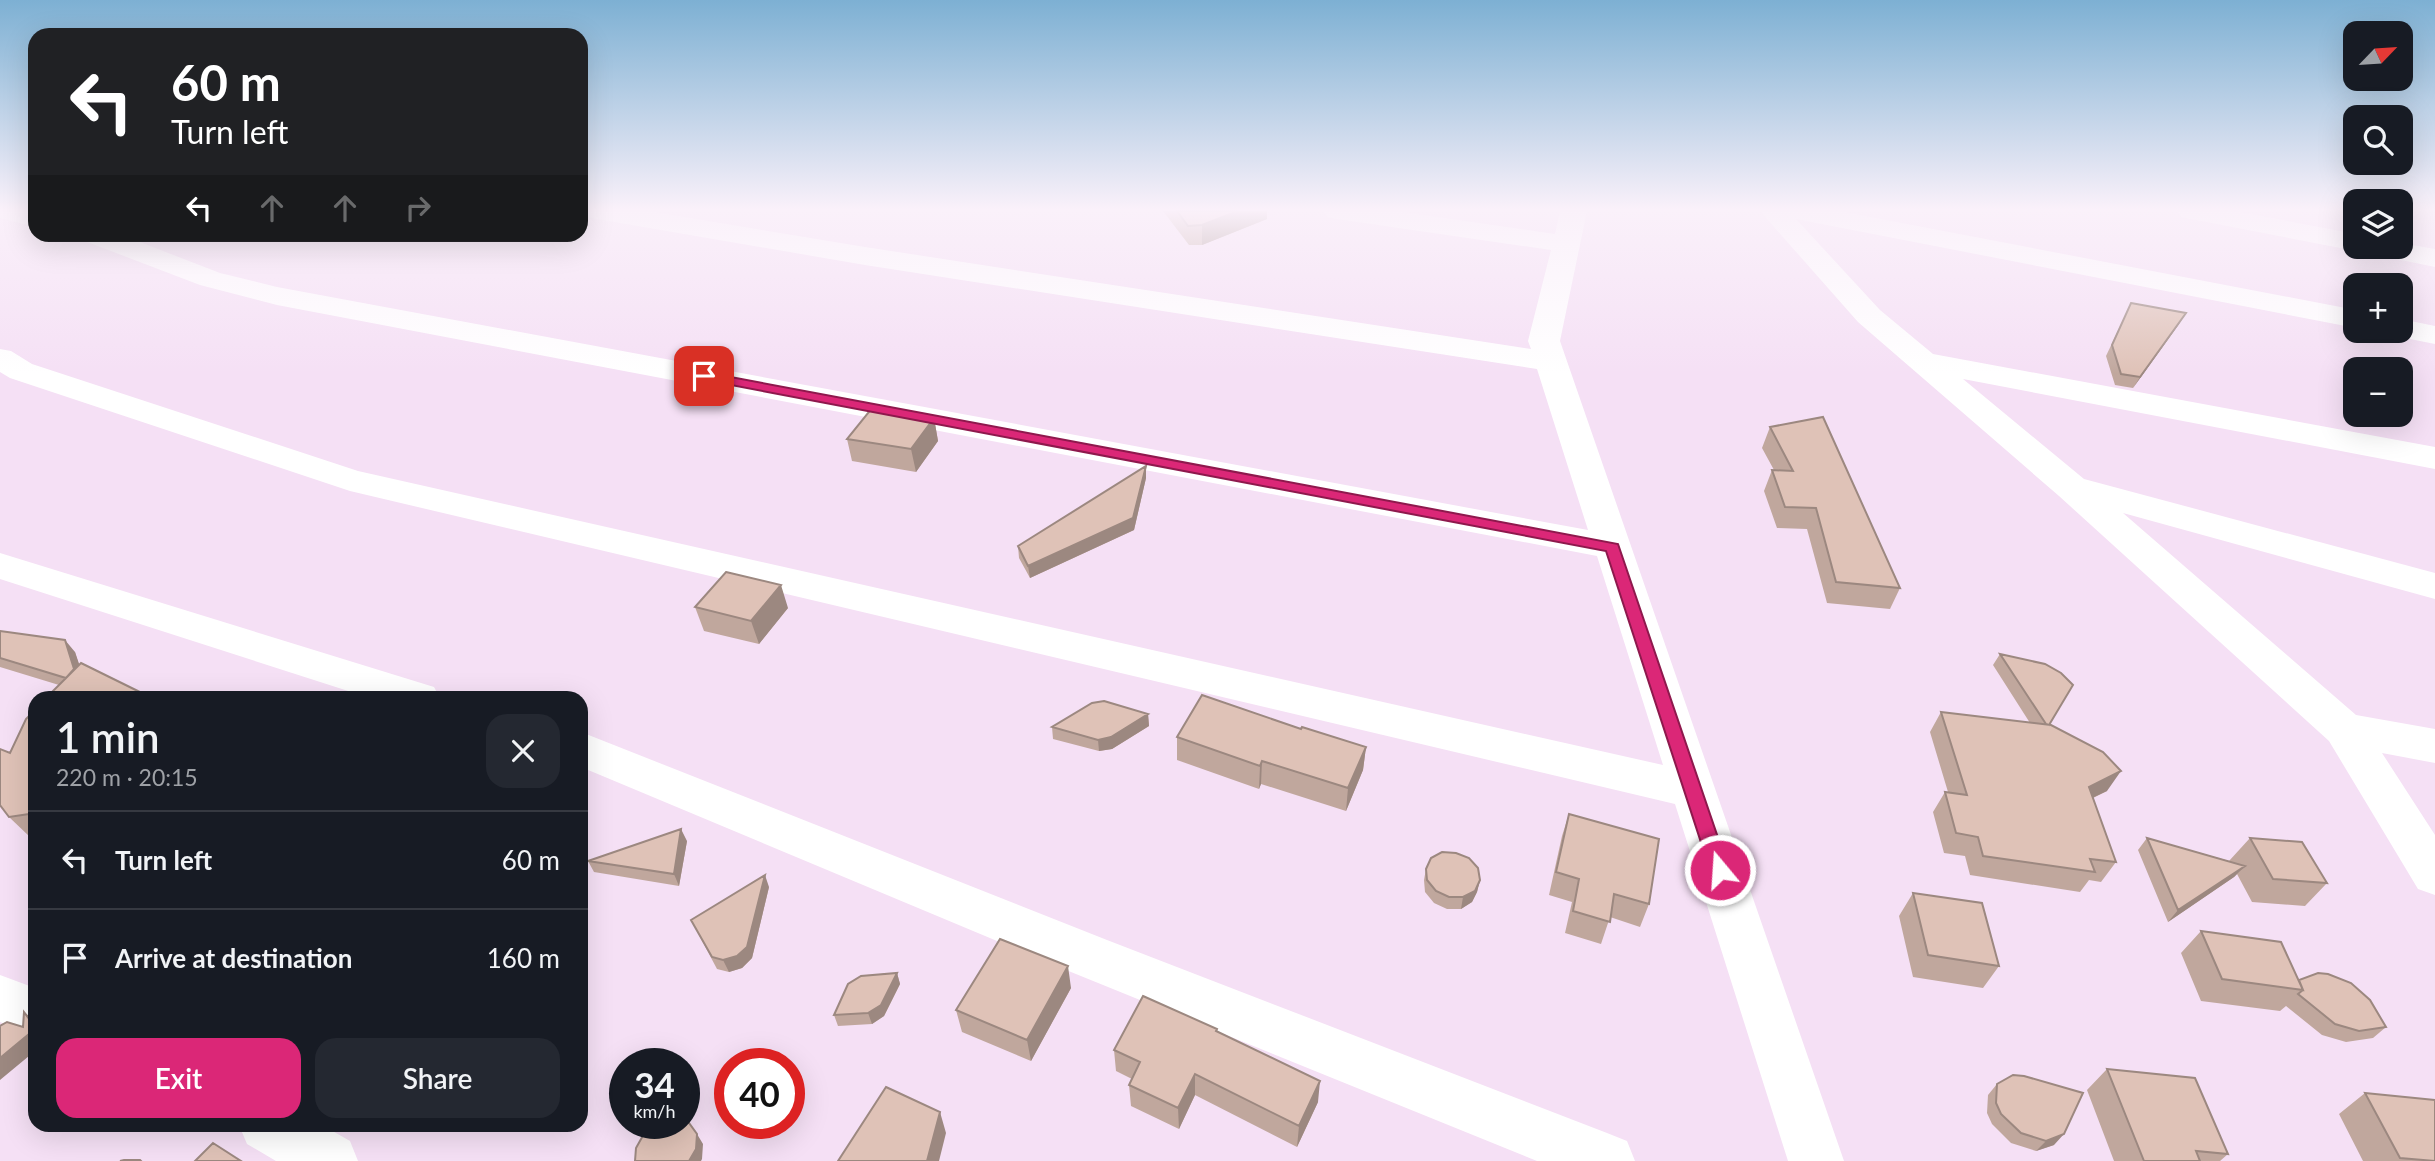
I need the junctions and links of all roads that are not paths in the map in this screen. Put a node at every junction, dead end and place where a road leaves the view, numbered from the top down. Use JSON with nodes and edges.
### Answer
{"nodes":[{"id":1,"x":174,"y":265,"type":"edge"},
{"id":2,"x":925,"y":265,"type":"edge"},
{"id":3,"x":1561,"y":265,"type":"edge"},
{"id":4,"x":1823,"y":265,"type":"edge"},
{"id":5,"x":2074,"y":265,"type":"edge"},
{"id":6,"x":2343,"y":317,"type":"edge"},
{"id":7,"x":2413,"y":330,"type":"edge"},
{"id":8,"x":2435,"y":335,"type":"edge"},
{"id":9,"x":0,"y":358,"type":"edge"},
{"id":10,"x":1551,"y":362,"type":"junction"},
{"id":11,"x":1926,"y":363,"type":"junction"},
{"id":12,"x":2435,"y":458,"type":"edge"},
{"id":13,"x":2072,"y":488,"type":"junction"},
{"id":14,"x":1612,"y":548,"type":"junction"},
{"id":15,"x":0,"y":566,"type":"edge"},
{"id":16,"x":2435,"y":586,"type":"edge"},
{"id":17,"x":397,"y":691,"type":"edge"},
{"id":18,"x":2344,"y":729,"type":"junction"},
{"id":19,"x":2435,"y":746,"type":"edge"},
{"id":20,"x":588,"y":753,"type":"edge"},
{"id":21,"x":1693,"y":790,"type":"junction"},
{"id":22,"x":2435,"y":875,"type":"edge"},
{"id":23,"x":0,"y":998,"type":"edge"},
{"id":24,"x":28,"y":1010,"type":"edge"},
{"id":25,"x":279,"y":1132,"type":"edge"},
{"id":26,"x":330,"y":1161,"type":"edge"},
{"id":27,"x":1606,"y":1161,"type":"edge"},
{"id":28,"x":1816,"y":1161,"type":"edge"}],
"edges":[{"from":1,"to":14,"type":"street"},
{"from":2,"to":10,"type":"street"},
{"from":3,"to":10,"type":"street"},
{"from":4,"to":11,"type":"street"},
{"from":5,"to":6,"type":"street"},
{"from":7,"to":8,"type":"street"},
{"from":9,"to":21,"type":"street"},
{"from":10,"to":14,"type":"street"},
{"from":11,"to":12,"type":"street"},
{"from":11,"to":13,"type":"street"},
{"from":13,"to":16,"type":"street"},
{"from":13,"to":18,"type":"street"},
{"from":14,"to":21,"type":"street"},
{"from":15,"to":17,"type":"street"},
{"from":18,"to":19,"type":"street"},
{"from":18,"to":22,"type":"street"},
{"from":20,"to":27,"type":"street"},
{"from":21,"to":28,"type":"street"},
{"from":23,"to":24,"type":"street"},
{"from":25,"to":26,"type":"street"}]}
